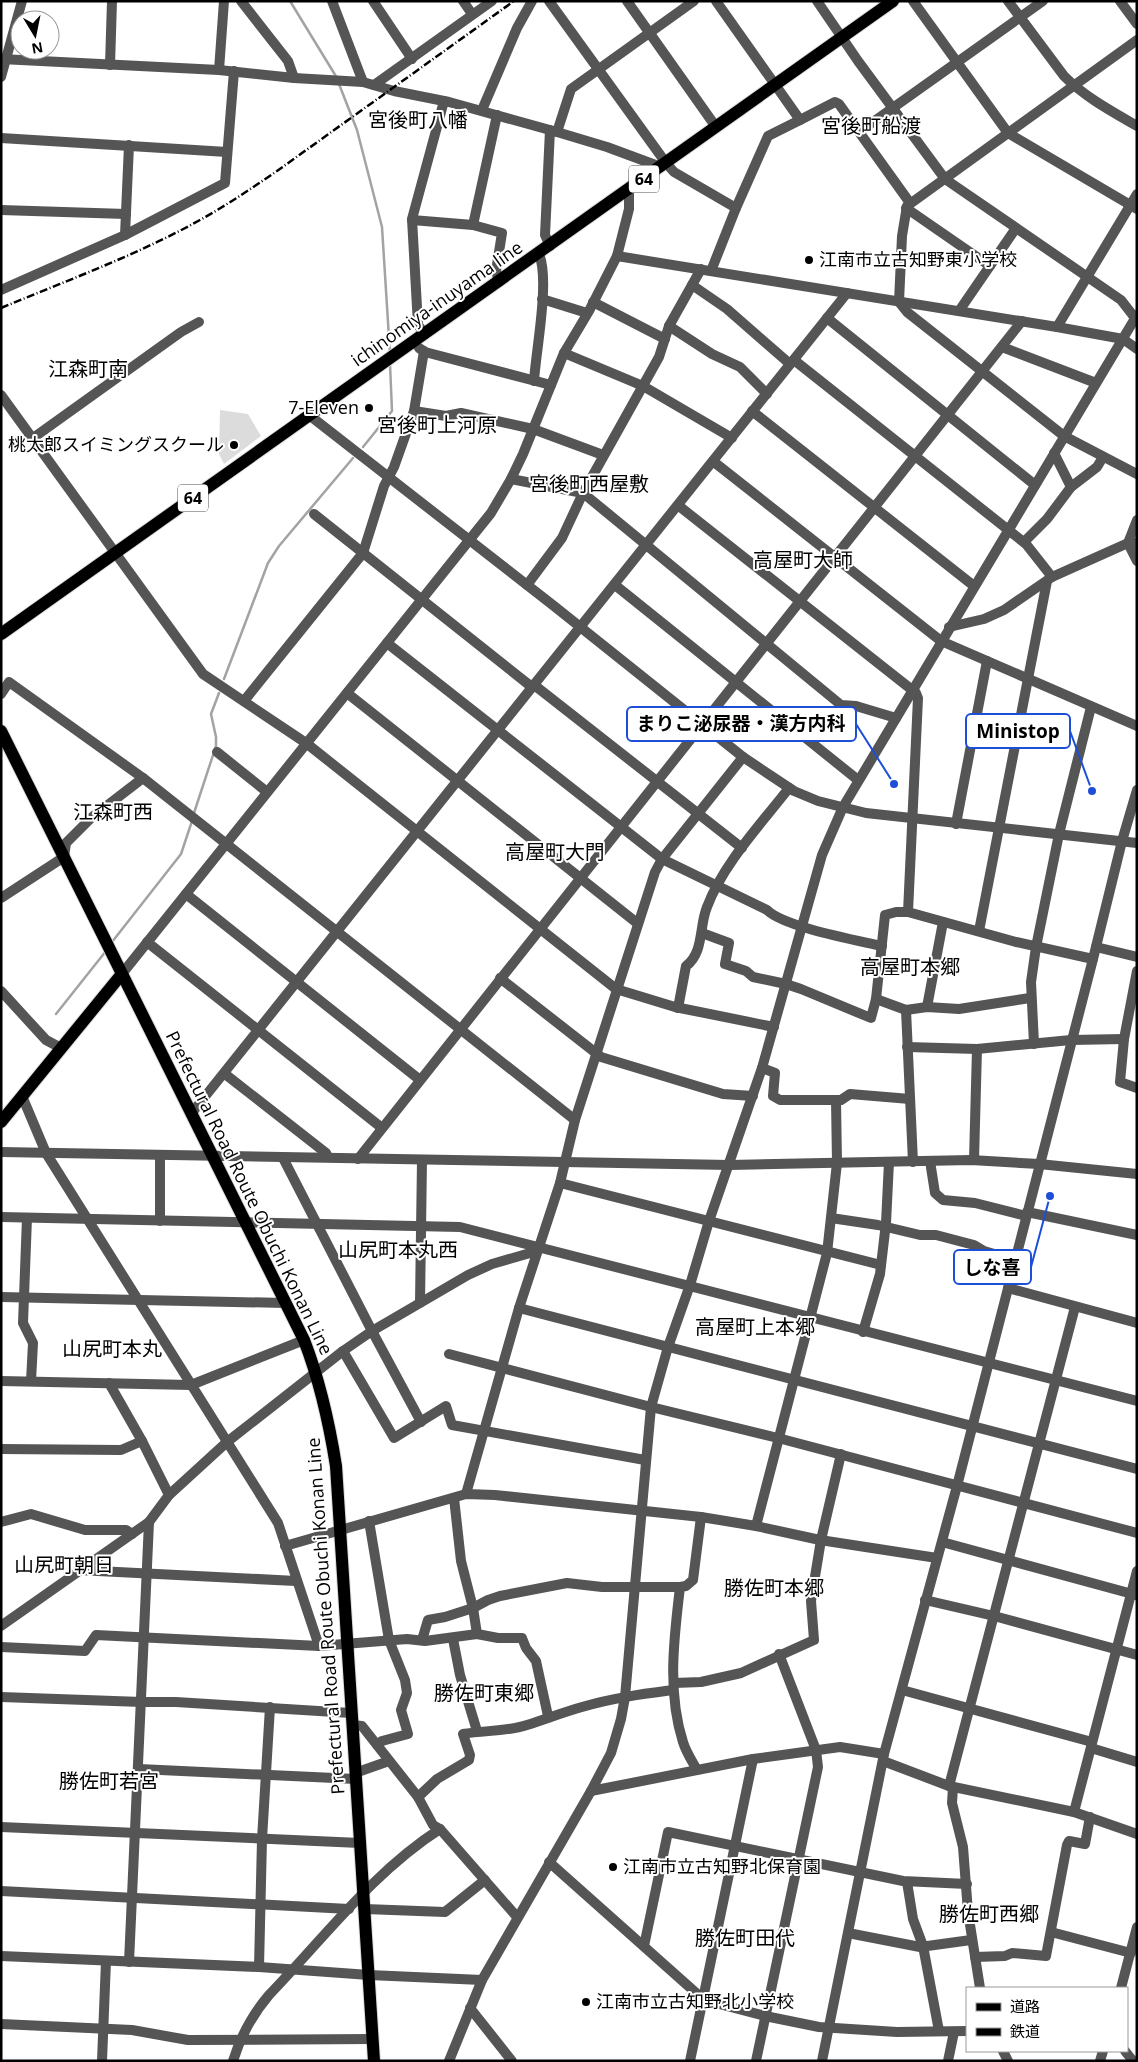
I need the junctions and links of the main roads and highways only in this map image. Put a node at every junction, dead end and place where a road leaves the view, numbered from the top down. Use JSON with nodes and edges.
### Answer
{"nodes":[{"id":1,"x":893,"y":1,"type":"edge"},
{"id":2,"x":1,"y":634,"type":"edge"},
{"id":3,"x":1,"y":731,"type":"edge"},
{"id":4,"x":121,"y":975,"type":"junction"},
{"id":5,"x":1,"y":1122,"type":"edge"},
{"id":6,"x":374,"y":2061,"type":"edge"}],
"edges":[{"from":1,"to":2,"type":"main road","name":"ichinomiya-inuyama line","number":"64"},
{"from":3,"to":4,"type":"main road","name":"Prefectural Road Route Obuchi Konan Line"},
{"from":4,"to":5,"type":"main road"},
{"from":4,"to":6,"type":"main road","name":"Prefectural Road Route Obuchi Konan Line"}]}
